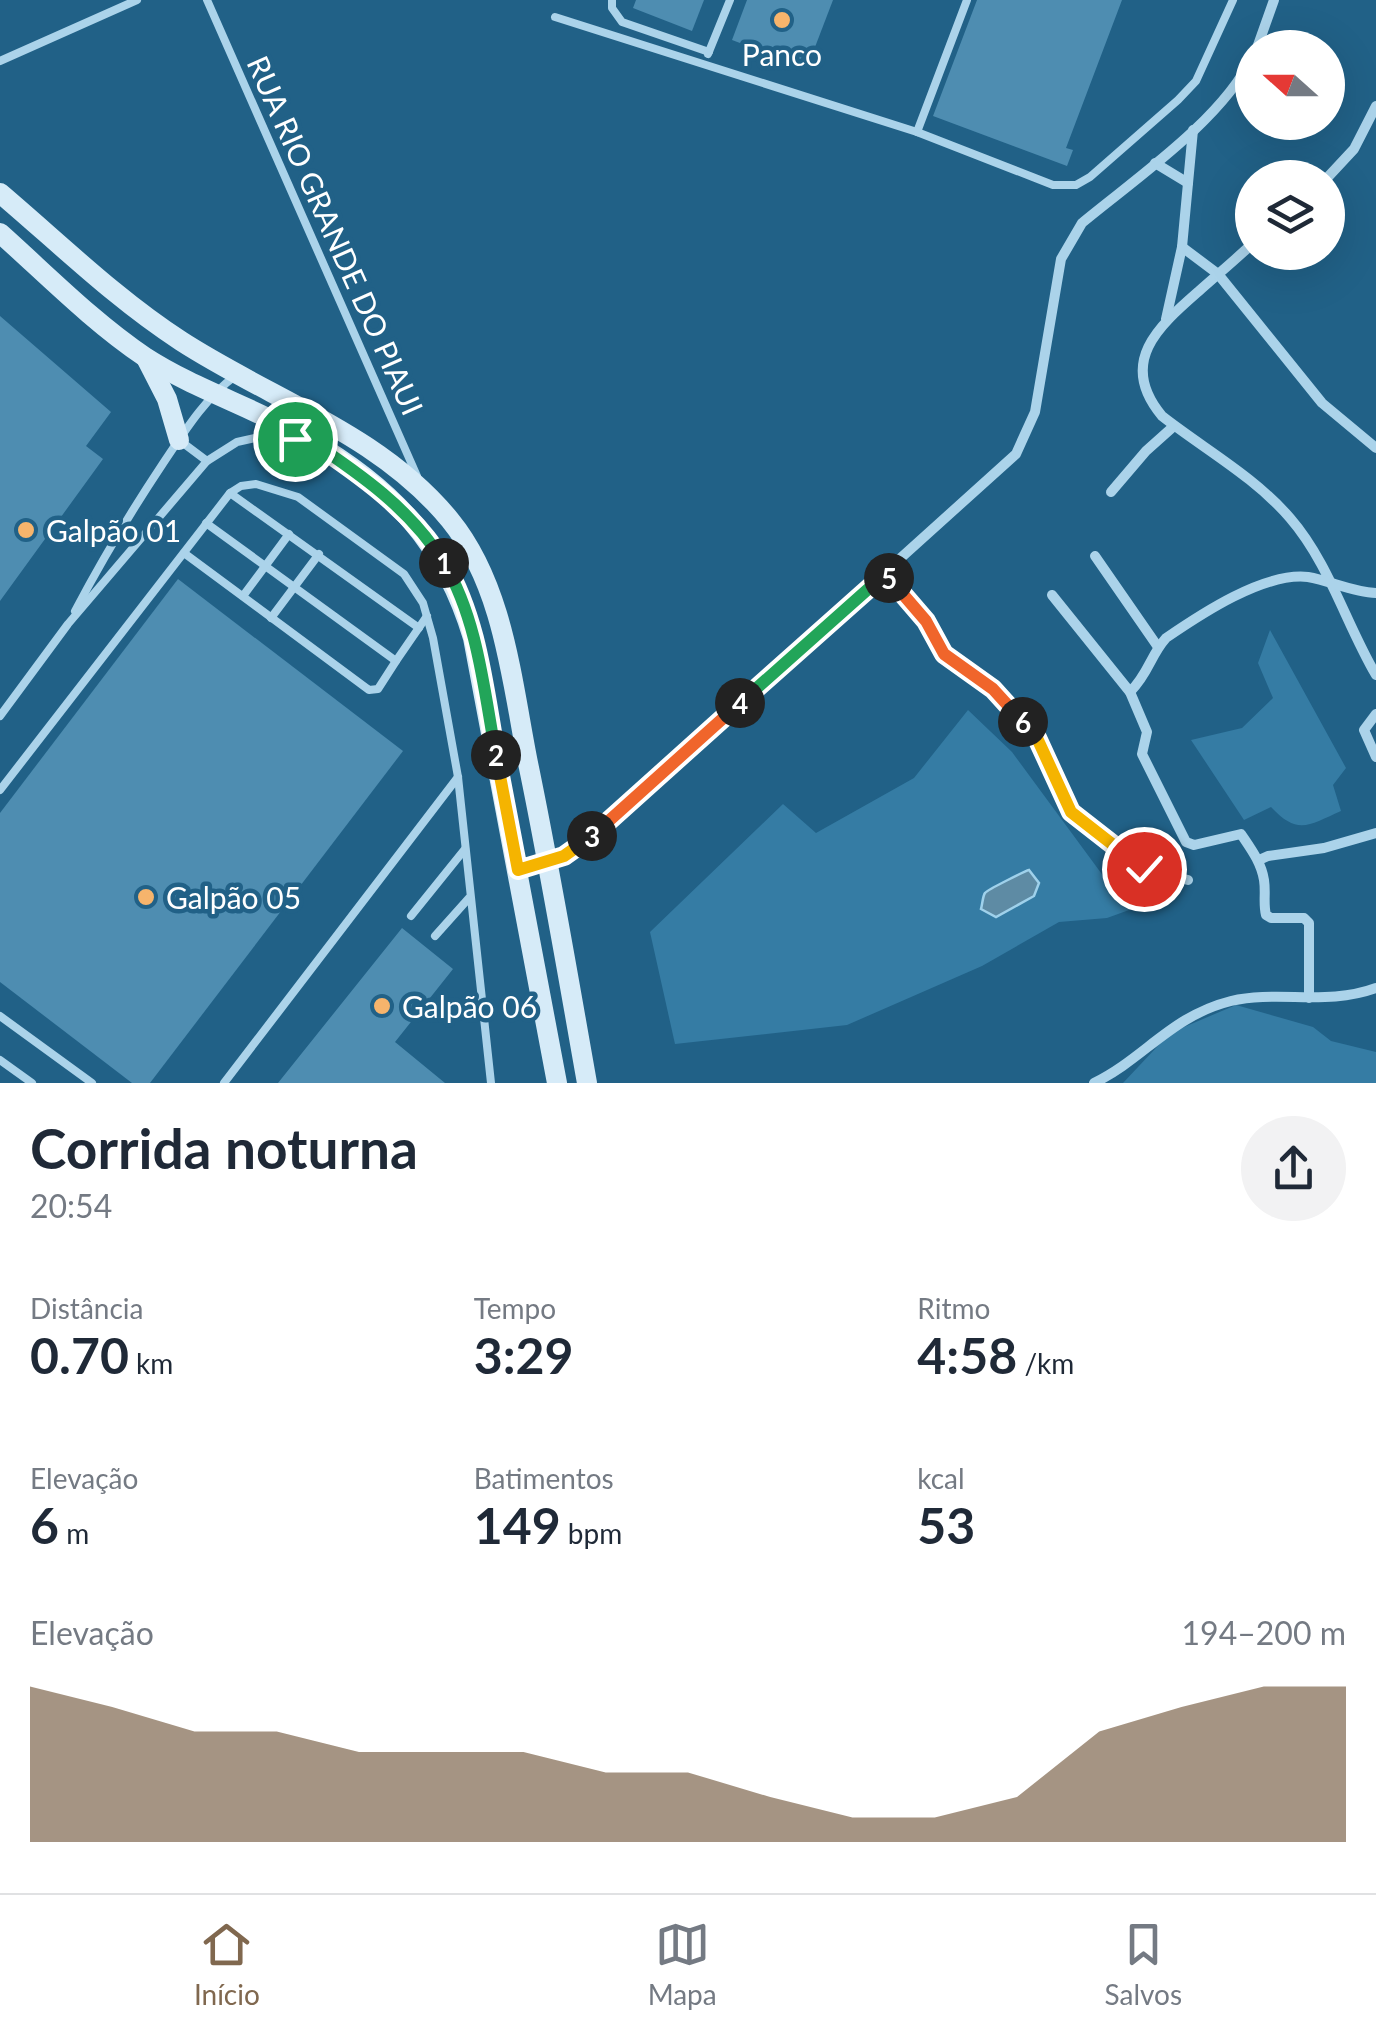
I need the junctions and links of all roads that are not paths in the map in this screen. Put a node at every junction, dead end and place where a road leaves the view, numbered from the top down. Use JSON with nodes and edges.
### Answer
{"nodes":[{"id":1,"x":137,"y":0,"type":"edge"},
{"id":2,"x":207,"y":0,"type":"edge"},
{"id":3,"x":612,"y":0,"type":"edge"},
{"id":4,"x":730,"y":0,"type":"edge"},
{"id":5,"x":967,"y":0,"type":"edge"},
{"id":6,"x":1233,"y":0,"type":"edge"},
{"id":7,"x":1274,"y":0,"type":"edge"},
{"id":8,"x":555,"y":18,"type":"dead end"},
{"id":9,"x":1263,"y":30,"type":"edge"},
{"id":10,"x":709,"y":52,"type":"junction"},
{"id":11,"x":0,"y":61,"type":"edge"},
{"id":12,"x":705,"y":63,"type":"junction"},
{"id":13,"x":1235,"y":86,"type":"edge"},
{"id":14,"x":1376,"y":106,"type":"edge"},
{"id":15,"x":1193,"y":129,"type":"junction"},
{"id":16,"x":917,"y":132,"type":"junction"},
{"id":17,"x":1344,"y":160,"type":"edge"},
{"id":18,"x":1154,"y":164,"type":"junction"},
{"id":19,"x":1188,"y":184,"type":"junction"},
{"id":20,"x":0,"y":193,"type":"edge"},
{"id":21,"x":0,"y":234,"type":"edge"},
{"id":22,"x":1182,"y":247,"type":"junction"},
{"id":23,"x":1235,"y":259,"type":"edge"},
{"id":24,"x":1218,"y":274,"type":"junction"},
{"id":25,"x":1166,"y":319,"type":"junction"},
{"id":26,"x":145,"y":356,"type":"junction"},
{"id":27,"x":236,"y":376,"type":"junction"},
{"id":28,"x":214,"y":393,"type":"junction"},
{"id":29,"x":323,"y":420,"type":"junction"},
{"id":30,"x":1174,"y":426,"type":"junction"},
{"id":31,"x":308,"y":439,"type":"junction"},
{"id":32,"x":179,"y":440,"type":"junction"},
{"id":33,"x":1376,"y":448,"type":"edge"},
{"id":34,"x":207,"y":462,"type":"junction"},
{"id":35,"x":422,"y":489,"type":"junction"},
{"id":36,"x":1111,"y":492,"type":"dead end"},
{"id":37,"x":230,"y":493,"type":"junction"},
{"id":38,"x":206,"y":523,"type":"junction"},
{"id":39,"x":289,"y":534,"type":"junction"},
{"id":40,"x":184,"y":552,"type":"junction"},
{"id":41,"x":319,"y":554,"type":"junction"},
{"id":42,"x":1095,"y":556,"type":"dead end"},
{"id":43,"x":266,"y":567,"type":"junction"},
{"id":44,"x":885,"y":574,"type":"junction"},
{"id":45,"x":1333,"y":585,"type":"junction"},
{"id":46,"x":294,"y":586,"type":"junction"},
{"id":47,"x":1376,"y":593,"type":"edge"},
{"id":48,"x":1052,"y":595,"type":"dead end"},
{"id":49,"x":243,"y":596,"type":"junction"},
{"id":50,"x":427,"y":616,"type":"junction"},
{"id":51,"x":271,"y":618,"type":"junction"},
{"id":52,"x":68,"y":624,"type":"junction"},
{"id":53,"x":418,"y":628,"type":"junction"},
{"id":54,"x":1158,"y":646,"type":"junction"},
{"id":55,"x":396,"y":661,"type":"junction"},
{"id":56,"x":1376,"y":674,"type":"edge"},
{"id":57,"x":1130,"y":692,"type":"junction"},
{"id":58,"x":1376,"y":714,"type":"edge"},
{"id":59,"x":0,"y":716,"type":"edge"},
{"id":60,"x":1375,"y":755,"type":"edge"},
{"id":61,"x":458,"y":777,"type":"junction"},
{"id":62,"x":0,"y":790,"type":"edge"},
{"id":63,"x":1376,"y":833,"type":"edge"},
{"id":64,"x":466,"y":848,"type":"junction"},
{"id":65,"x":1259,"y":860,"type":"junction"},
{"id":66,"x":548,"y":862,"type":"junction"},
{"id":67,"x":518,"y":870,"type":"junction"},
{"id":68,"x":1188,"y":880,"type":"dead end"},
{"id":69,"x":469,"y":897,"type":"junction"},
{"id":70,"x":411,"y":916,"type":"dead end"},
{"id":71,"x":435,"y":936,"type":"dead end"},
{"id":72,"x":1376,"y":988,"type":"edge"},
{"id":73,"x":1309,"y":998,"type":"junction"},
{"id":74,"x":0,"y":1016,"type":"edge"},
{"id":75,"x":0,"y":1060,"type":"edge"},
{"id":76,"x":32,"y":1083,"type":"edge"},
{"id":77,"x":92,"y":1083,"type":"edge"},
{"id":78,"x":224,"y":1083,"type":"edge"},
{"id":79,"x":491,"y":1083,"type":"edge"},
{"id":80,"x":557,"y":1083,"type":"edge"},
{"id":81,"x":587,"y":1083,"type":"edge"},
{"id":82,"x":1094,"y":1083,"type":"edge"}],
"edges":[{"from":1,"to":11,"type":"lane"},
{"from":2,"to":35,"type":"lane","name":"RUA RIO GRANDE DO PIAUI"},
{"from":3,"to":10,"type":"lane"},
{"from":4,"to":10,"type":"lane"},
{"from":5,"to":16,"type":"lane"},
{"from":6,"to":16,"type":"lane"},
{"from":7,"to":9,"type":"street"},
{"from":8,"to":12,"type":"lane"},
{"from":10,"to":12,"type":"lane"},
{"from":12,"to":16,"type":"lane"},
{"from":13,"to":15,"type":"street"},
{"from":14,"to":17,"type":"street"},
{"from":15,"to":18,"type":"street"},
{"from":15,"to":19,"type":"street"},
{"from":18,"to":19,"type":"street"},
{"from":18,"to":44,"type":"street"},
{"from":19,"to":22,"type":"street"},
{"from":20,"to":27,"type":"street"},
{"from":21,"to":26,"type":"street"},
{"from":22,"to":24,"type":"street"},
{"from":22,"to":25,"type":"street"},
{"from":23,"to":24,"type":"street"},
{"from":24,"to":25,"type":"street"},
{"from":24,"to":33,"type":"street"},
{"from":25,"to":30,"type":"street"},
{"from":26,"to":28,"type":"street"},
{"from":26,"to":32,"type":"street"},
{"from":27,"to":28,"type":"lane"},
{"from":27,"to":29,"type":"street"},
{"from":28,"to":31,"type":"street"},
{"from":28,"to":32,"type":"lane"},
{"from":29,"to":31,"type":"lane"},
{"from":29,"to":35,"type":"street"},
{"from":30,"to":36,"type":"street"},
{"from":30,"to":45,"type":"street"},
{"from":31,"to":34,"type":"lane"},
{"from":31,"to":67,"type":"street"},
{"from":32,"to":34,"type":"lane"},
{"from":32,"to":52,"type":"lane"},
{"from":34,"to":52,"type":"lane"},
{"from":35,"to":66,"type":"street"},
{"from":37,"to":38,"type":"lane"},
{"from":37,"to":39,"type":"lane"},
{"from":37,"to":50,"type":"lane"},
{"from":38,"to":40,"type":"lane"},
{"from":38,"to":43,"type":"lane"},
{"from":39,"to":41,"type":"lane"},
{"from":39,"to":43,"type":"lane"},
{"from":40,"to":49,"type":"lane"},
{"from":40,"to":62,"type":"lane"},
{"from":41,"to":46,"type":"lane"},
{"from":41,"to":53,"type":"lane"},
{"from":42,"to":54,"type":"street"},
{"from":43,"to":46,"type":"lane"},
{"from":43,"to":49,"type":"lane"},
{"from":44,"to":66,"type":"street"},
{"from":44,"to":68,"type":"street"},
{"from":45,"to":47,"type":"street"},
{"from":45,"to":54,"type":"street"},
{"from":45,"to":56,"type":"street"},
{"from":46,"to":51,"type":"lane"},
{"from":46,"to":55,"type":"lane"},
{"from":48,"to":57,"type":"street"},
{"from":49,"to":51,"type":"lane"},
{"from":50,"to":53,"type":"lane"},
{"from":50,"to":61,"type":"lane"},
{"from":51,"to":55,"type":"lane"},
{"from":52,"to":59,"type":"lane"},
{"from":53,"to":55,"type":"lane"},
{"from":54,"to":57,"type":"street"},
{"from":57,"to":65,"type":"street"},
{"from":58,"to":60,"type":"street"},
{"from":61,"to":64,"type":"lane"},
{"from":61,"to":78,"type":"lane"},
{"from":63,"to":65,"type":"street"},
{"from":64,"to":69,"type":"lane"},
{"from":64,"to":70,"type":"lane"},
{"from":65,"to":73,"type":"street"},
{"from":66,"to":67,"type":"street"},
{"from":66,"to":81,"type":"street"},
{"from":67,"to":80,"type":"street"},
{"from":69,"to":71,"type":"lane"},
{"from":69,"to":79,"type":"lane"},
{"from":72,"to":73,"type":"street"},
{"from":73,"to":82,"type":"street"},
{"from":74,"to":77,"type":"lane"},
{"from":75,"to":76,"type":"lane"}]}
